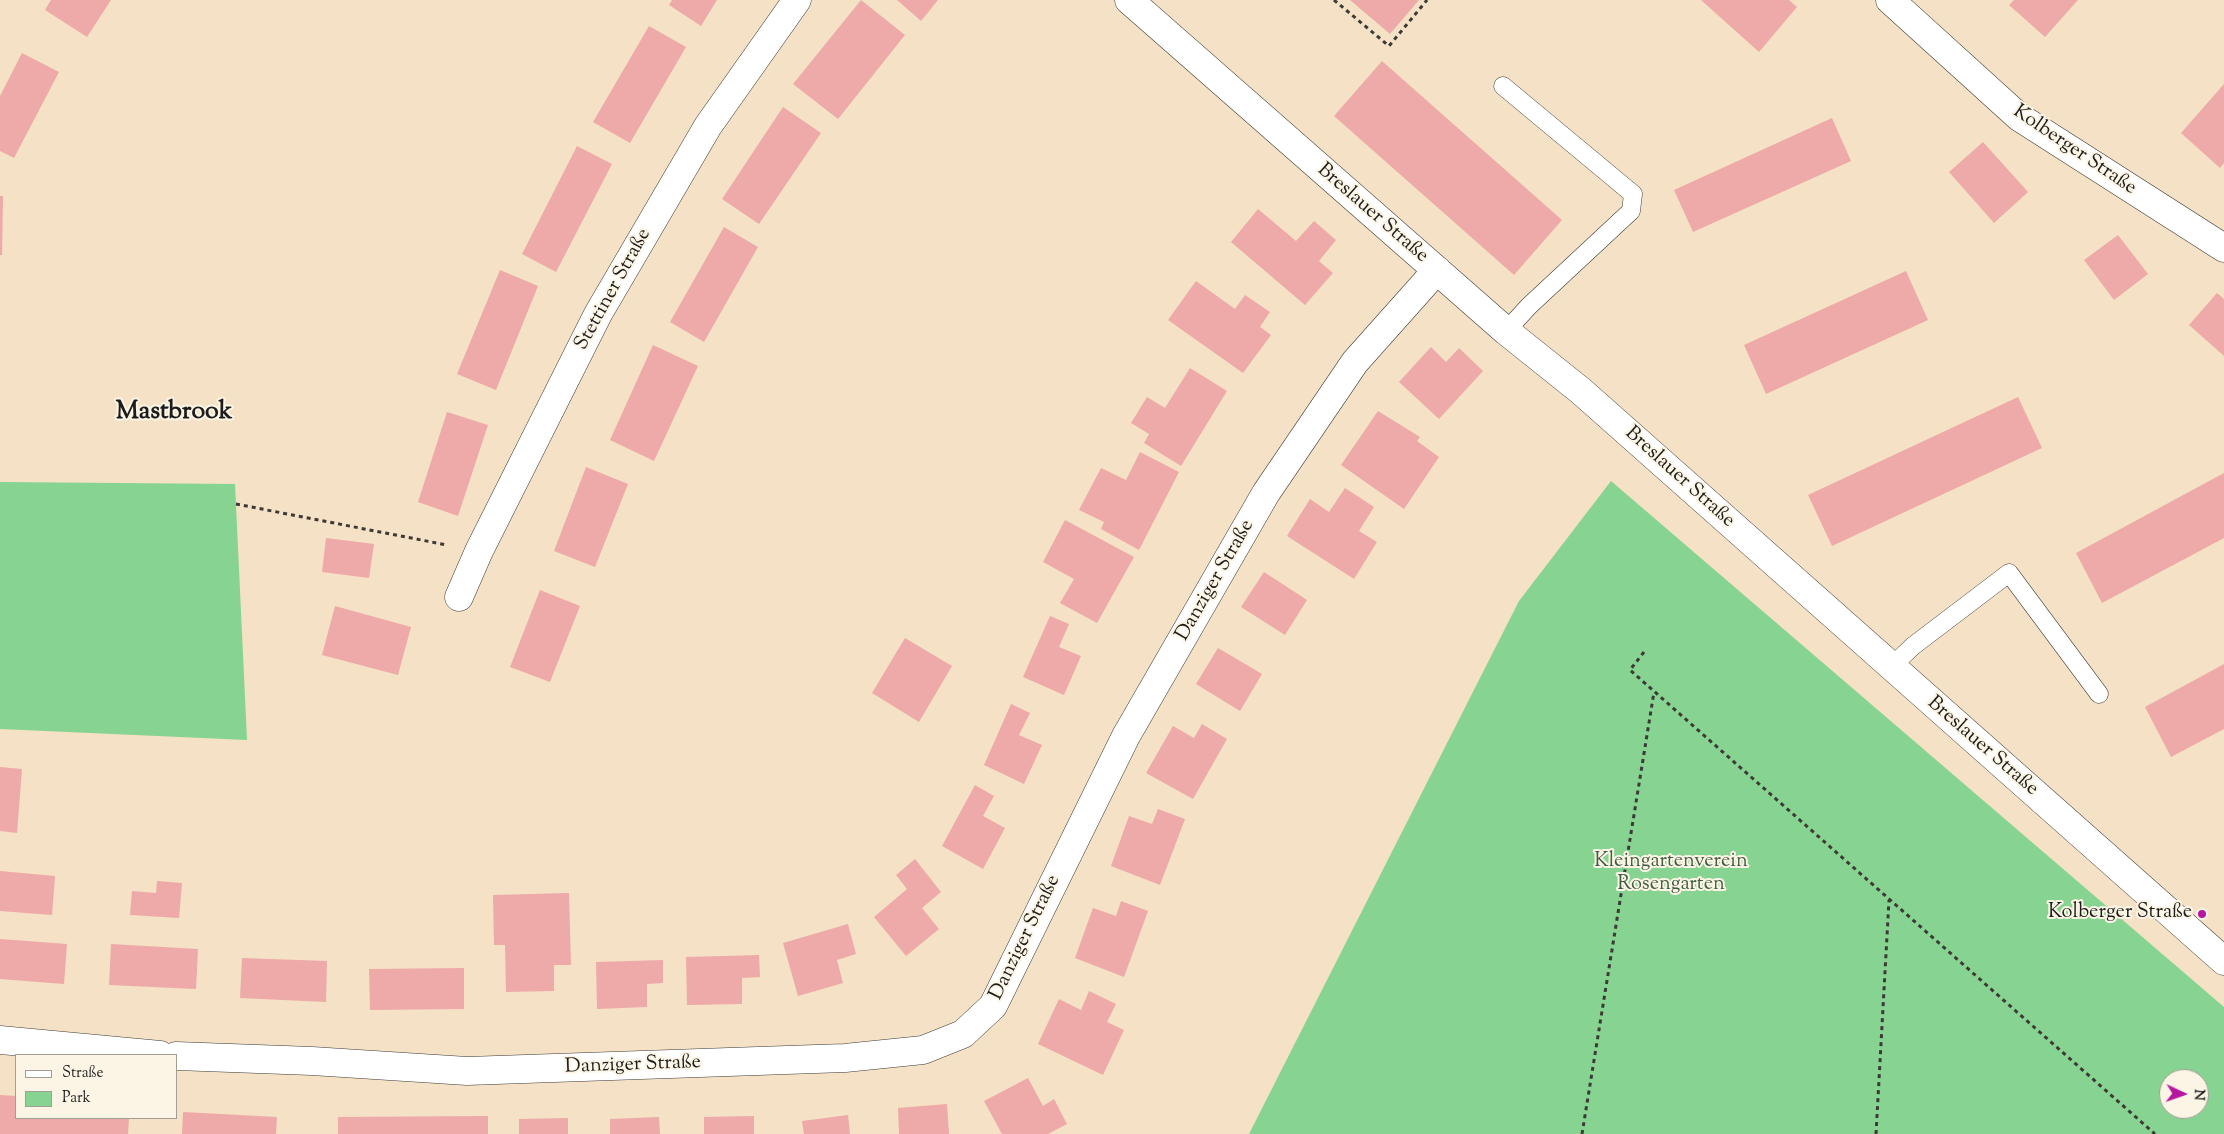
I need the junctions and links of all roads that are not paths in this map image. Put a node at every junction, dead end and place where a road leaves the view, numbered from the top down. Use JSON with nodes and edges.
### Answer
{"nodes":[{"id":1,"x":797,"y":0,"type":"edge"},
{"id":2,"x":1129,"y":0,"type":"edge"},
{"id":3,"x":1890,"y":0,"type":"edge"},
{"id":4,"x":1503,"y":86,"type":"dead end"},
{"id":5,"x":2223,"y":246,"type":"edge"},
{"id":6,"x":1437,"y":270,"type":"junction"},
{"id":7,"x":1506,"y":331,"type":"junction"},
{"id":8,"x":459,"y":597,"type":"dead end"},
{"id":9,"x":1891,"y":667,"type":"junction"},
{"id":10,"x":2099,"y":694,"type":"dead end"},
{"id":11,"x":2224,"y":961,"type":"edge"},
{"id":12,"x":0,"y":1040,"type":"edge"},
{"id":13,"x":149,"y":1054,"type":"edge"},
{"id":14,"x":178,"y":1056,"type":"edge"}],
"edges":[{"from":1,"to":8,"type":"street","name":"Stettiner Straße"},
{"from":2,"to":6,"type":"street","name":"Breslauer Straße"},
{"from":3,"to":5,"type":"street","name":"Kolberger Straße"},
{"from":4,"to":7,"type":"lane"},
{"from":6,"to":7,"type":"street","name":"Breslauer Straße"},
{"from":6,"to":14,"type":"street","name":"Danziger Straße"},
{"from":7,"to":9,"type":"street","name":"Breslauer Straße"},
{"from":9,"to":10,"type":"lane"},
{"from":9,"to":11,"type":"street","name":"Breslauer Straße"},
{"from":12,"to":13,"type":"street"}]}
